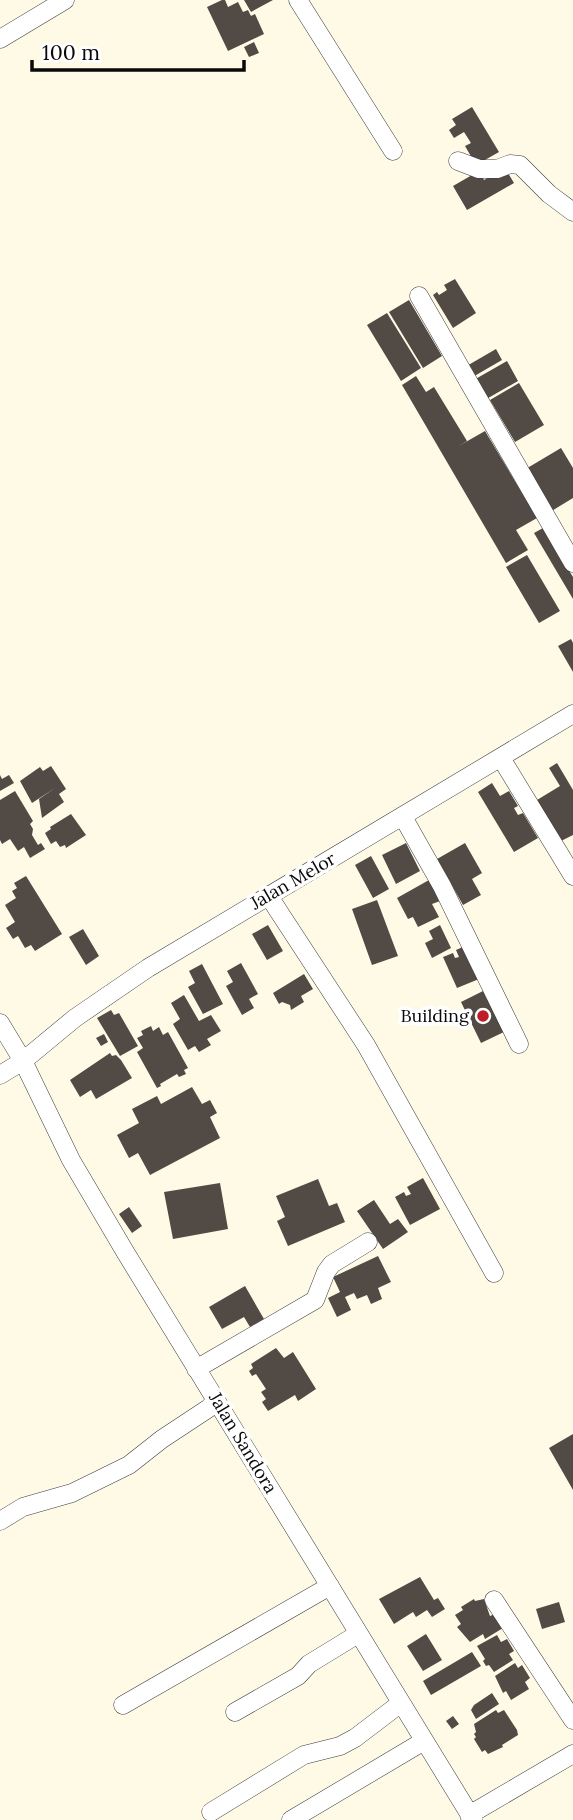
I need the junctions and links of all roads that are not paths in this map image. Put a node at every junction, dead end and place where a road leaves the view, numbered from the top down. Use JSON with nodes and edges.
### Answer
{"nodes":[{"id":1,"x":65,"y":0,"type":"edge"},
{"id":2,"x":298,"y":0,"type":"edge"},
{"id":3,"x":0,"y":39,"type":"edge"},
{"id":4,"x":393,"y":151,"type":"dead end"},
{"id":5,"x":458,"y":161,"type":"dead end"},
{"id":6,"x":573,"y":212,"type":"edge"},
{"id":7,"x":419,"y":296,"type":"dead end"},
{"id":8,"x":573,"y":563,"type":"edge"},
{"id":9,"x":573,"y":714,"type":"edge"},
{"id":10,"x":501,"y":758,"type":"junction"},
{"id":11,"x":403,"y":817,"type":"junction"},
{"id":12,"x":573,"y":876,"type":"edge"},
{"id":13,"x":268,"y":895,"type":"junction"},
{"id":14,"x":0,"y":1023,"type":"edge"},
{"id":15,"x":519,"y":1044,"type":"dead end"},
{"id":16,"x":23,"y":1061,"type":"junction"},
{"id":17,"x":0,"y":1075,"type":"edge"},
{"id":18,"x":368,"y":1242,"type":"dead end"},
{"id":19,"x":494,"y":1272,"type":"dead end"},
{"id":20,"x":197,"y":1369,"type":"junction"},
{"id":21,"x":213,"y":1404,"type":"junction"},
{"id":22,"x":0,"y":1521,"type":"edge"},
{"id":23,"x":325,"y":1588,"type":"junction"},
{"id":24,"x":494,"y":1600,"type":"dead end"},
{"id":25,"x":358,"y":1634,"type":"junction"},
{"id":26,"x":123,"y":1705,"type":"dead end"},
{"id":27,"x":397,"y":1706,"type":"junction"},
{"id":28,"x":235,"y":1712,"type":"dead end"},
{"id":29,"x":573,"y":1720,"type":"edge"},
{"id":30,"x":424,"y":1741,"type":"junction"},
{"id":31,"x":573,"y":1754,"type":"edge"},
{"id":32,"x":211,"y":1812,"type":"dead end"},
{"id":33,"x":471,"y":1817,"type":"edge"},
{"id":34,"x":291,"y":1820,"type":"edge"}],
"edges":[{"from":1,"to":3,"type":"street"},
{"from":2,"to":4,"type":"street"},
{"from":5,"to":6,"type":"street"},
{"from":7,"to":8,"type":"street"},
{"from":9,"to":10,"type":"street","name":"Jalan Melor"},
{"from":10,"to":11,"type":"street","name":"Jalan Melor"},
{"from":10,"to":12,"type":"street"},
{"from":11,"to":13,"type":"street","name":"Jalan Melor"},
{"from":11,"to":15,"type":"street"},
{"from":13,"to":16,"type":"street","name":"Jalan Melor"},
{"from":13,"to":19,"type":"street"},
{"from":14,"to":16,"type":"street","name":"Jalan Sandora"},
{"from":16,"to":17,"type":"street","name":"Jalan Melor"},
{"from":16,"to":20,"type":"street","name":"Jalan Sandora"},
{"from":18,"to":20,"type":"street"},
{"from":20,"to":21,"type":"street","name":"Jalan Sandora"},
{"from":21,"to":22,"type":"street"},
{"from":21,"to":23,"type":"street","name":"Jalan Sandora"},
{"from":23,"to":25,"type":"street","name":"Jalan Sandora"},
{"from":23,"to":26,"type":"street"},
{"from":24,"to":29,"type":"street"},
{"from":25,"to":27,"type":"street","name":"Jalan Sandora"},
{"from":25,"to":28,"type":"street"},
{"from":27,"to":30,"type":"street","name":"Jalan Sandora"},
{"from":27,"to":32,"type":"street"},
{"from":30,"to":33,"type":"street","name":"Jalan Sandora"},
{"from":30,"to":34,"type":"street"},
{"from":31,"to":33,"type":"street"}]}
